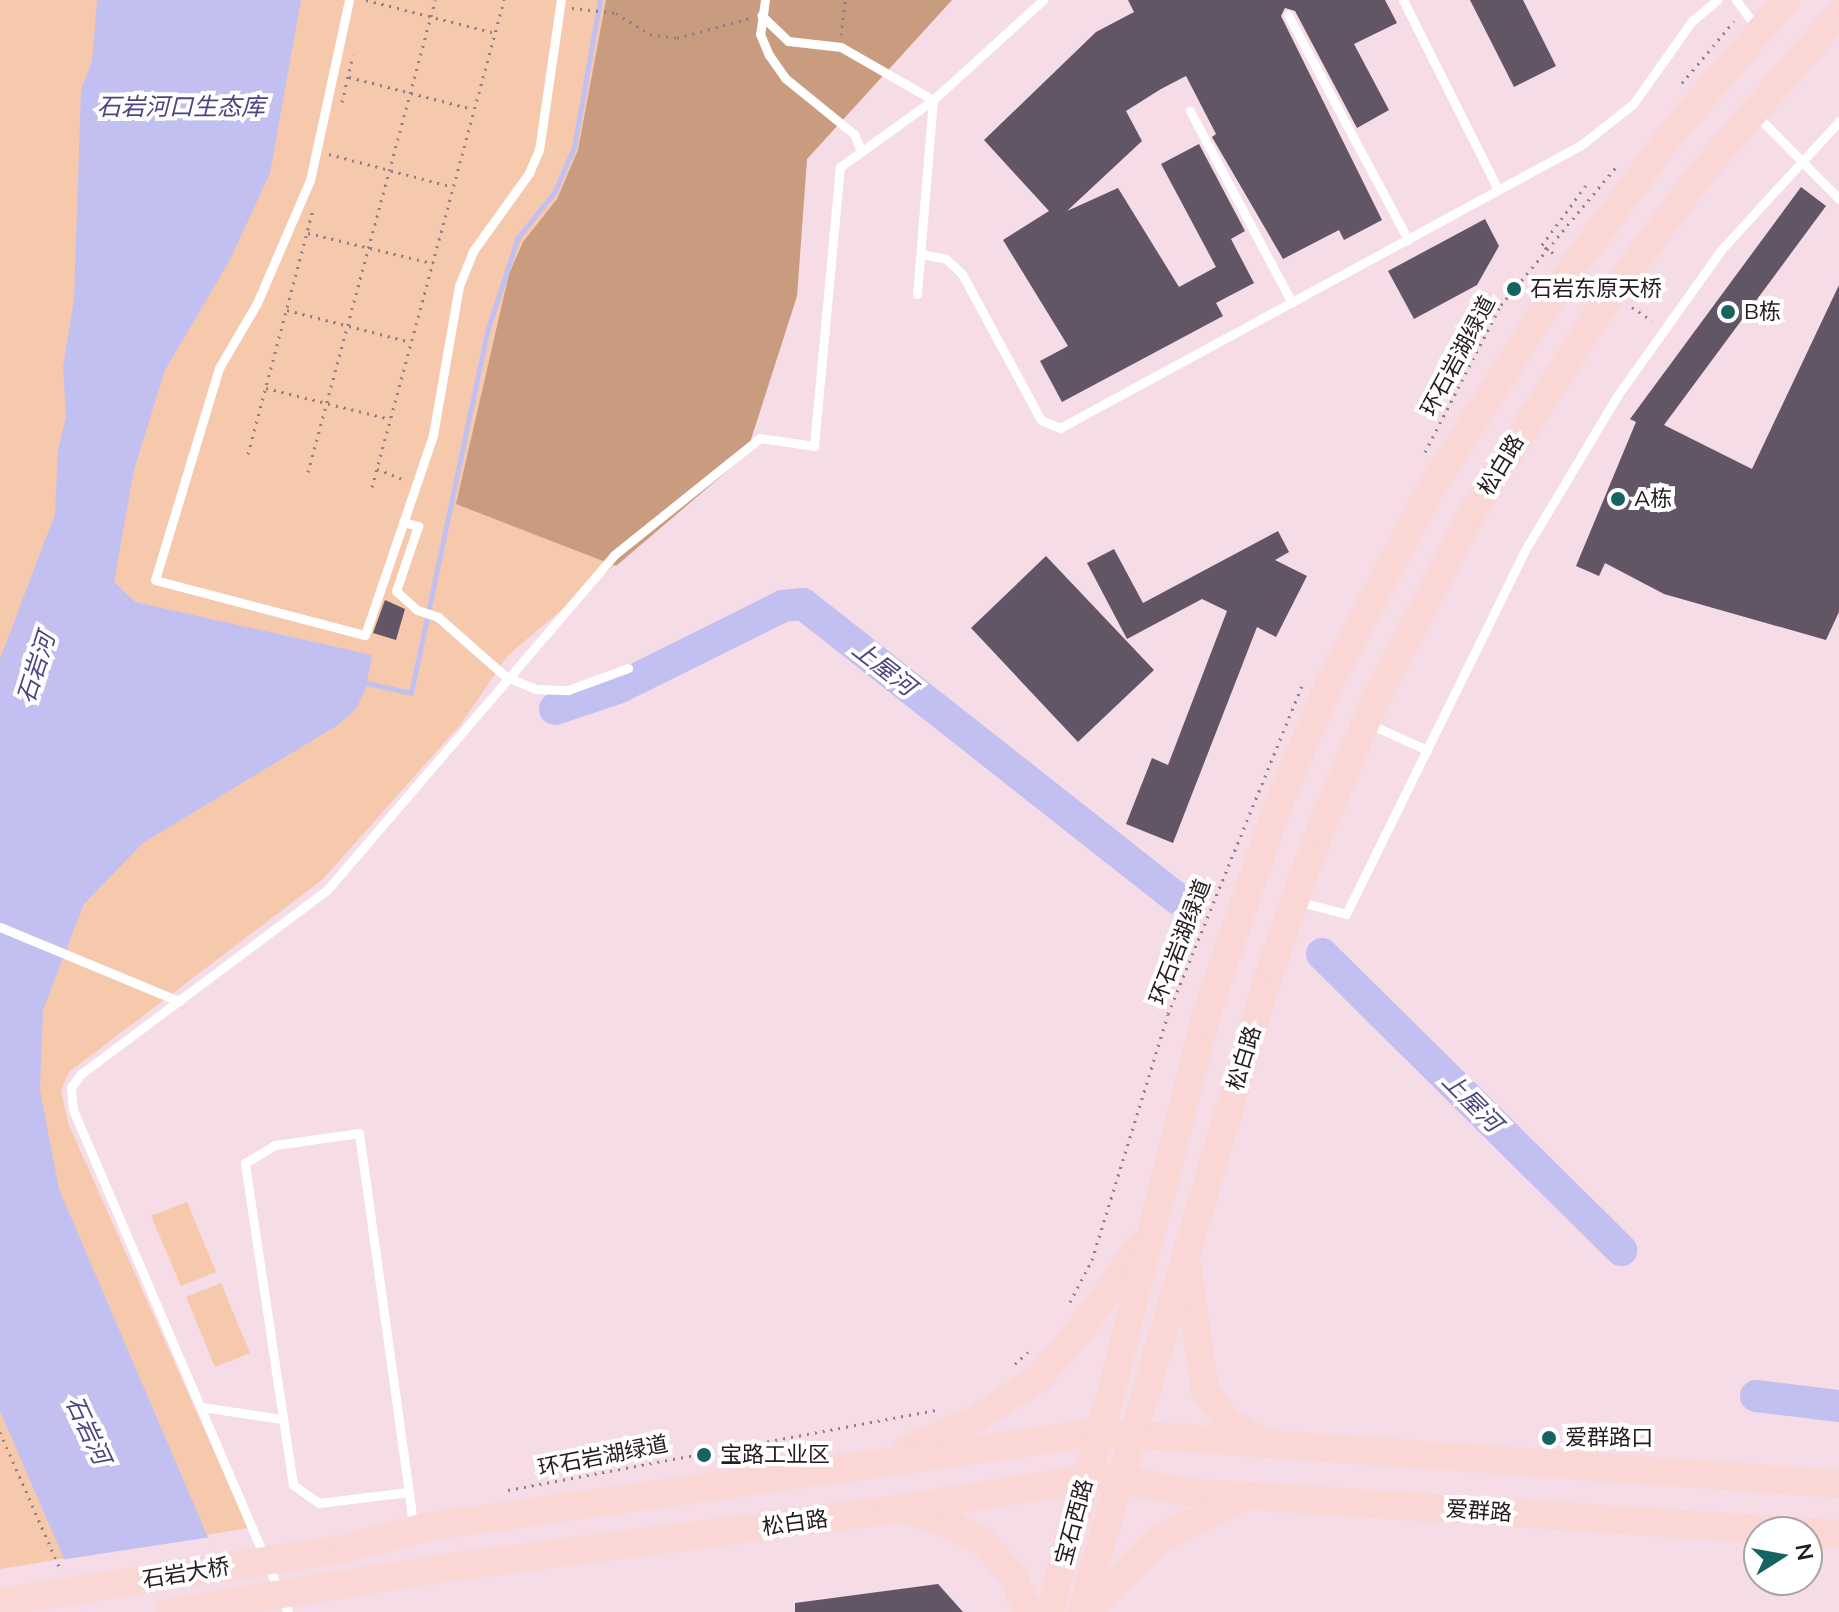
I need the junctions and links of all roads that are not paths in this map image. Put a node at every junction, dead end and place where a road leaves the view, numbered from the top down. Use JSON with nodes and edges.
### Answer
{"nodes":[{"id":1,"x":349,"y":0,"type":"edge"},
{"id":2,"x":765,"y":0,"type":"edge"},
{"id":3,"x":1043,"y":0,"type":"edge"},
{"id":4,"x":1403,"y":0,"type":"edge"},
{"id":5,"x":1717,"y":0,"type":"edge"},
{"id":6,"x":1736,"y":0,"type":"edge"},
{"id":7,"x":1786,"y":0,"type":"edge"},
{"id":8,"x":561,"y":3,"type":"edge"},
{"id":9,"x":1839,"y":14,"type":"edge"},
{"id":10,"x":761,"y":15,"type":"junction"},
{"id":11,"x":1288,"y":15,"type":"dead end"},
{"id":12,"x":1744,"y":28,"type":"junction"},
{"id":13,"x":933,"y":100,"type":"junction"},
{"id":14,"x":1190,"y":111,"type":"dead end"},
{"id":15,"x":1753,"y":111,"type":"junction"},
{"id":16,"x":1839,"y":121,"type":"edge"},
{"id":17,"x":861,"y":151,"type":"junction"},
{"id":18,"x":1801,"y":160,"type":"junction"},
{"id":19,"x":1498,"y":190,"type":"junction"},
{"id":20,"x":1839,"y":199,"type":"edge"},
{"id":21,"x":1408,"y":240,"type":"junction"},
{"id":22,"x":921,"y":254,"type":"junction"},
{"id":23,"x":917,"y":294,"type":"dead end"},
{"id":24,"x":1292,"y":303,"type":"junction"},
{"id":25,"x":403,"y":522,"type":"junction"},
{"id":26,"x":628,"y":668,"type":"dead end"},
{"id":27,"x":505,"y":676,"type":"junction"},
{"id":28,"x":1366,"y":722,"type":"junction"},
{"id":29,"x":1427,"y":750,"type":"junction"},
{"id":30,"x":1294,"y":900,"type":"junction"},
{"id":31,"x":0,"y":927,"type":"edge"},
{"id":32,"x":179,"y":1001,"type":"junction"},
{"id":33,"x":1157,"y":1212,"type":"junction"},
{"id":34,"x":1186,"y":1252,"type":"junction"},
{"id":35,"x":202,"y":1407,"type":"junction"},
{"id":36,"x":281,"y":1419,"type":"junction"},
{"id":37,"x":1100,"y":1432,"type":"junction"},
{"id":38,"x":1132,"y":1434,"type":"junction"},
{"id":39,"x":1270,"y":1444,"type":"junction"},
{"id":40,"x":874,"y":1461,"type":"junction"},
{"id":41,"x":1085,"y":1479,"type":"junction"},
{"id":42,"x":1121,"y":1479,"type":"junction"},
{"id":43,"x":1839,"y":1484,"type":"edge"},
{"id":44,"x":408,"y":1492,"type":"junction"},
{"id":45,"x":1253,"y":1496,"type":"junction"},
{"id":46,"x":892,"y":1510,"type":"junction"},
{"id":47,"x":413,"y":1530,"type":"junction"},
{"id":48,"x":1839,"y":1534,"type":"edge"},
{"id":49,"x":354,"y":1583,"type":"joint"},
{"id":50,"x":12,"y":1600,"type":"edge"},
{"id":51,"x":170,"y":1612,"type":"edge"},
{"id":52,"x":288,"y":1612,"type":"edge"},
{"id":53,"x":1028,"y":1612,"type":"edge"},
{"id":54,"x":1049,"y":1612,"type":"edge"},
{"id":55,"x":1083,"y":1612,"type":"edge"}],
"edges":[{"from":1,"to":25,"type":"lane"},
{"from":2,"to":10,"type":"lane"},
{"from":3,"to":13,"type":"lane"},
{"from":4,"to":19,"type":"lane"},
{"from":5,"to":19,"type":"lane"},
{"from":6,"to":12,"type":"lane"},
{"from":7,"to":12,"type":"main road","name":"松白路"},
{"from":8,"to":25,"type":"lane"},
{"from":9,"to":15,"type":"main road","name":"松白路"},
{"from":10,"to":13,"type":"lane"},
{"from":10,"to":17,"type":"lane"},
{"from":11,"to":21,"type":"lane"},
{"from":12,"to":33,"type":"main road","name":"松白路"},
{"from":13,"to":17,"type":"lane"},
{"from":13,"to":22,"type":"lane"},
{"from":14,"to":24,"type":"lane"},
{"from":15,"to":18,"type":"lane"},
{"from":15,"to":28,"type":"main road","name":"松白路"},
{"from":16,"to":18,"type":"lane"},
{"from":17,"to":27,"type":"lane"},
{"from":18,"to":20,"type":"lane"},
{"from":18,"to":29,"type":"lane"},
{"from":19,"to":21,"type":"lane"},
{"from":21,"to":24,"type":"lane"},
{"from":22,"to":23,"type":"lane"},
{"from":22,"to":24,"type":"lane"},
{"from":25,"to":27,"type":"lane"},
{"from":26,"to":27,"type":"lane"},
{"from":27,"to":32,"type":"lane"},
{"from":28,"to":29,"type":"lane"},
{"from":28,"to":30,"type":"main road","name":"松白路"},
{"from":29,"to":30,"type":"lane"},
{"from":30,"to":34,"type":"main road","name":"松白路"},
{"from":31,"to":32,"type":"lane"},
{"from":32,"to":35,"type":"lane"},
{"from":33,"to":37,"type":"main road","name":"松白路"},
{"from":33,"to":40,"type":"main road"},
{"from":34,"to":38,"type":"main road","name":"松白路"},
{"from":34,"to":39,"type":"main road"},
{"from":35,"to":36,"type":"lane"},
{"from":35,"to":52,"type":"lane"},
{"from":36,"to":44,"type":"lane"},
{"from":36,"to":44,"type":"lane"},
{"from":37,"to":38,"type":"main road"},
{"from":37,"to":40,"type":"main road"},
{"from":37,"to":41,"type":"main road","name":"宝石西路"},
{"from":38,"to":39,"type":"main road"},
{"from":38,"to":42,"type":"main road","name":"松白路"},
{"from":39,"to":43,"type":"main road"},
{"from":40,"to":47,"type":"main road"},
{"from":41,"to":42,"type":"main road","name":"松白路"},
{"from":41,"to":46,"type":"main road","name":"松白路"},
{"from":41,"to":54,"type":"main road","name":"宝石西路"},
{"from":42,"to":45,"type":"main road","name":"爱群路"},
{"from":42,"to":55,"type":"main road","name":"宝石西路"},
{"from":44,"to":47,"type":"lane"},
{"from":45,"to":48,"type":"main road","name":"爱群路"},
{"from":45,"to":55,"type":"main road"},
{"from":46,"to":49,"type":"main road","name":"松白路"},
{"from":46,"to":53,"type":"main road"},
{"from":47,"to":50,"type":"main road","name":"石岩大桥"},
{"from":49,"to":51,"type":"main road","name":"石岩大桥"}]}
